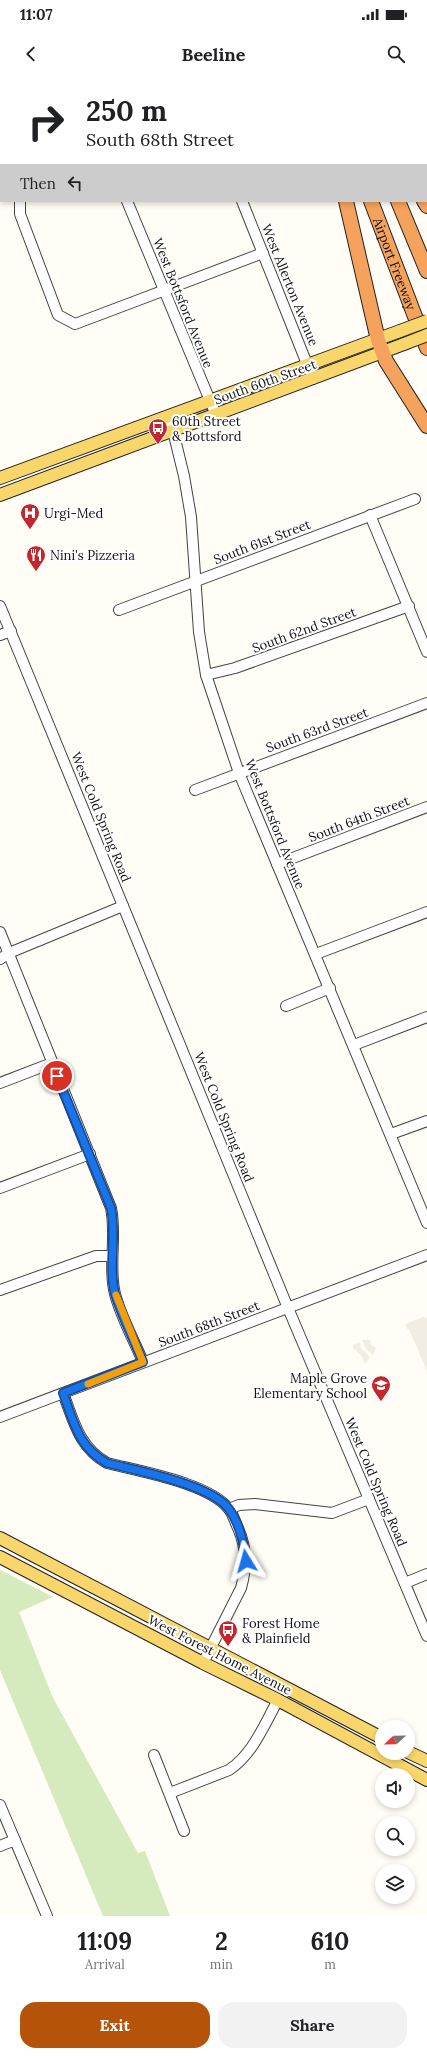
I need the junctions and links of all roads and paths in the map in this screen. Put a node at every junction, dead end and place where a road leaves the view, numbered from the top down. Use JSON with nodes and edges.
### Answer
{"nodes":[{"id":1,"x":20,"y":202,"type":"edge"},
{"id":2,"x":127,"y":202,"type":"edge"},
{"id":3,"x":242,"y":202,"type":"edge"},
{"id":4,"x":346,"y":202,"type":"edge"},
{"id":5,"x":371,"y":202,"type":"edge"},
{"id":6,"x":398,"y":202,"type":"edge"},
{"id":7,"x":263,"y":253,"type":"junction"},
{"id":8,"x":427,"y":271,"type":"edge"},
{"id":9,"x":164,"y":291,"type":"junction"},
{"id":10,"x":427,"y":321,"type":"edge"},
{"id":11,"x":427,"y":335,"type":"edge"},
{"id":12,"x":380,"y":346,"type":"junction"},
{"id":13,"x":427,"y":348,"type":"edge"},
{"id":14,"x":308,"y":366,"type":"junction"},
{"id":15,"x":313,"y":379,"type":"junction"},
{"id":16,"x":209,"y":401,"type":"junction"},
{"id":17,"x":216,"y":415,"type":"junction"},
{"id":18,"x":166,"y":417,"type":"junction"},
{"id":19,"x":427,"y":426,"type":"edge"},
{"id":20,"x":173,"y":431,"type":"junction"},
{"id":21,"x":0,"y":478,"type":"edge"},
{"id":22,"x":0,"y":495,"type":"edge"},
{"id":23,"x":415,"y":499,"type":"dead end"},
{"id":24,"x":370,"y":515,"type":"junction"},
{"id":25,"x":195,"y":581,"type":"junction"},
{"id":26,"x":0,"y":606,"type":"edge"},
{"id":27,"x":409,"y":606,"type":"junction"},
{"id":28,"x":119,"y":610,"type":"dead end"},
{"id":29,"x":11,"y":632,"type":"junction"},
{"id":30,"x":0,"y":635,"type":"edge"},
{"id":31,"x":427,"y":652,"type":"edge"},
{"id":32,"x":206,"y":675,"type":"junction"},
{"id":33,"x":427,"y":703,"type":"edge"},
{"id":34,"x":239,"y":773,"type":"junction"},
{"id":35,"x":195,"y":790,"type":"dead end"},
{"id":36,"x":427,"y":807,"type":"edge"},
{"id":37,"x":277,"y":864,"type":"junction"},
{"id":38,"x":123,"y":906,"type":"junction"},
{"id":39,"x":427,"y":912,"type":"edge"},
{"id":40,"x":0,"y":932,"type":"edge"},
{"id":41,"x":9,"y":953,"type":"junction"},
{"id":42,"x":316,"y":954,"type":"junction"},
{"id":43,"x":0,"y":960,"type":"edge"},
{"id":44,"x":330,"y":988,"type":"junction"},
{"id":45,"x":286,"y":1006,"type":"dead end"},
{"id":46,"x":427,"y":1017,"type":"edge"},
{"id":47,"x":354,"y":1045,"type":"junction"},
{"id":48,"x":52,"y":1063,"type":"junction"},
{"id":49,"x":0,"y":1083,"type":"edge"},
{"id":50,"x":427,"y":1121,"type":"edge"},
{"id":51,"x":391,"y":1134,"type":"junction"},
{"id":52,"x":90,"y":1154,"type":"junction"},
{"id":53,"x":0,"y":1188,"type":"edge"},
{"id":54,"x":427,"y":1223,"type":"edge"},
{"id":55,"x":427,"y":1255,"type":"edge"},
{"id":56,"x":111,"y":1256,"type":"junction"},
{"id":57,"x":0,"y":1290,"type":"edge"},
{"id":58,"x":288,"y":1308,"type":"junction"},
{"id":59,"x":143,"y":1362,"type":"junction"},
{"id":60,"x":63,"y":1393,"type":"junction"},
{"id":61,"x":0,"y":1417,"type":"edge"},
{"id":62,"x":369,"y":1499,"type":"junction"},
{"id":63,"x":229,"y":1509,"type":"junction"},
{"id":64,"x":0,"y":1538,"type":"edge"},
{"id":65,"x":0,"y":1557,"type":"edge"},
{"id":66,"x":427,"y":1574,"type":"edge"},
{"id":67,"x":405,"y":1583,"type":"junction"},
{"id":68,"x":427,"y":1636,"type":"edge"},
{"id":69,"x":210,"y":1648,"type":"junction"},
{"id":70,"x":203,"y":1663,"type":"junction"},
{"id":71,"x":278,"y":1700,"type":"junction"},
{"id":72,"x":375,"y":1734,"type":"edge"},
{"id":73,"x":154,"y":1755,"type":"dead end"},
{"id":74,"x":415,"y":1755,"type":"edge"},
{"id":75,"x":427,"y":1761,"type":"edge"},
{"id":76,"x":427,"y":1780,"type":"edge"},
{"id":77,"x":170,"y":1792,"type":"junction"},
{"id":78,"x":0,"y":1805,"type":"edge"},
{"id":79,"x":184,"y":1831,"type":"dead end"},
{"id":80,"x":15,"y":1840,"type":"junction"},
{"id":81,"x":0,"y":1846,"type":"edge"},
{"id":82,"x":47,"y":1916,"type":"edge"}],
"edges":[{"from":1,"to":9,"type":"street"},
{"from":2,"to":9,"type":"street","name":"West Bottsford Avenue"},
{"from":3,"to":7,"type":"street","name":"West Allerton Avenue"},
{"from":4,"to":12,"type":"highway"},
{"from":5,"to":13,"type":"highway","name":"Airport Freeway"},
{"from":6,"to":8,"type":"highway","name":"Airport Freeway"},
{"from":7,"to":9,"type":"street"},
{"from":7,"to":14,"type":"street","name":"West Allerton Avenue"},
{"from":9,"to":16,"type":"street","name":"West Bottsford Avenue"},
{"from":10,"to":12,"type":"main road","name":"South 60th Street","bridge":true},
{"from":11,"to":12,"type":"main road","name":"South 60th Street","bridge":true},
{"from":12,"to":14,"type":"main road","name":"South 60th Street"},
{"from":12,"to":15,"type":"main road","name":"South 60th Street"},
{"from":12,"to":19,"type":"highway"},
{"from":14,"to":15,"type":"street","name":"West Allerton Avenue"},
{"from":14,"to":16,"type":"main road","name":"South 60th Street"},
{"from":15,"to":17,"type":"main road","name":"South 60th Street"},
{"from":16,"to":17,"type":"street","name":"West Bottsford Avenue"},
{"from":16,"to":18,"type":"main road","name":"South 60th Street"},
{"from":17,"to":20,"type":"main road","name":"South 60th Street"},
{"from":18,"to":20,"type":"street","name":"West Bottsford Avenue"},
{"from":18,"to":21,"type":"main road","name":"South 60th Street"},
{"from":20,"to":22,"type":"main road","name":"South 60th Street"},
{"from":20,"to":25,"type":"street","name":"West Bottsford Avenue"},
{"from":23,"to":24,"type":"street","name":"South 61st Street"},
{"from":24,"to":25,"type":"street","name":"South 61st Street"},
{"from":24,"to":27,"type":"street"},
{"from":25,"to":28,"type":"street","name":"South 61st Street"},
{"from":25,"to":32,"type":"street","name":"West Bottsford Avenue"},
{"from":26,"to":29,"type":"street","name":"West Cold Spring Road"},
{"from":27,"to":31,"type":"street"},
{"from":27,"to":32,"type":"street","name":"South 62nd Street"},
{"from":29,"to":30,"type":"street"},
{"from":29,"to":38,"type":"street","name":"West Cold Spring Road"},
{"from":32,"to":34,"type":"street","name":"West Bottsford Avenue"},
{"from":33,"to":34,"type":"street","name":"South 63rd Street"},
{"from":34,"to":35,"type":"street","name":"South 63rd Street"},
{"from":34,"to":37,"type":"street","name":"West Bottsford Avenue"},
{"from":36,"to":37,"type":"street","name":"South 64th Street"},
{"from":37,"to":42,"type":"street","name":"West Bottsford Avenue"},
{"from":38,"to":41,"type":"street"},
{"from":38,"to":58,"type":"street","name":"West Cold Spring Road"},
{"from":39,"to":42,"type":"street"},
{"from":40,"to":41,"type":"street"},
{"from":41,"to":43,"type":"street"},
{"from":41,"to":48,"type":"street"},
{"from":42,"to":44,"type":"street","name":"West Bottsford Avenue"},
{"from":44,"to":45,"type":"street"},
{"from":44,"to":47,"type":"street","name":"West Bottsford Avenue"},
{"from":46,"to":47,"type":"street"},
{"from":47,"to":51,"type":"street","name":"West Bottsford Avenue"},
{"from":48,"to":49,"type":"street"},
{"from":48,"to":52,"type":"street"},
{"from":50,"to":51,"type":"street"},
{"from":51,"to":54,"type":"street","name":"West Bottsford Avenue"},
{"from":52,"to":53,"type":"street"},
{"from":52,"to":56,"type":"street"},
{"from":55,"to":58,"type":"street","name":"South 68th Street"},
{"from":56,"to":57,"type":"street"},
{"from":56,"to":59,"type":"street"},
{"from":58,"to":59,"type":"street","name":"South 68th Street"},
{"from":58,"to":62,"type":"street","name":"West Cold Spring Road"},
{"from":59,"to":60,"type":"street","name":"South 68th Street"},
{"from":60,"to":61,"type":"street","name":"South 68th Street"},
{"from":60,"to":63,"type":"street"},
{"from":62,"to":63,"type":"street"},
{"from":62,"to":67,"type":"street","name":"West Cold Spring Road"},
{"from":63,"to":69,"type":"street"},
{"from":64,"to":69,"type":"main road","name":"West Forest Home Avenue"},
{"from":65,"to":70,"type":"main road","name":"West Forest Home Avenue"},
{"from":66,"to":67,"type":"street"},
{"from":67,"to":68,"type":"street","name":"West Cold Spring Road"},
{"from":69,"to":70,"type":"street"},
{"from":69,"to":72,"type":"main road","name":"West Forest Home Avenue"},
{"from":70,"to":71,"type":"main road","name":"West Forest Home Avenue"},
{"from":71,"to":76,"type":"main road","name":"West Forest Home Avenue"},
{"from":71,"to":77,"type":"street"},
{"from":73,"to":77,"type":"street"},
{"from":74,"to":75,"type":"main road"},
{"from":77,"to":79,"type":"street"},
{"from":78,"to":80,"type":"street"},
{"from":80,"to":81,"type":"street"},
{"from":80,"to":82,"type":"street"}]}
